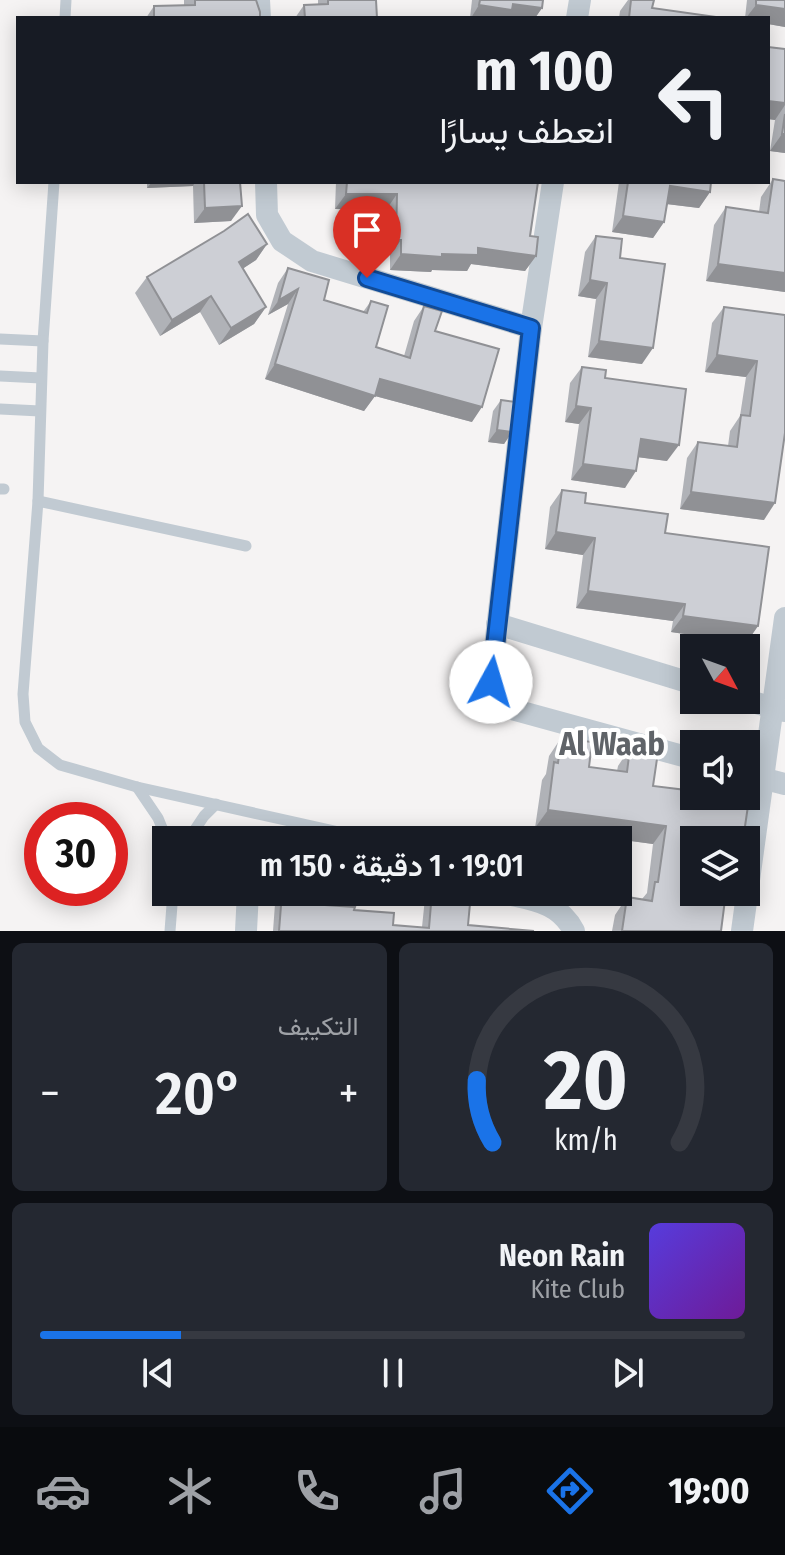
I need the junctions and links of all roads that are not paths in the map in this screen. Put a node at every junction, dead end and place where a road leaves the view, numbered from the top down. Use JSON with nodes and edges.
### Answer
{"nodes":[{"id":1,"x":54,"y":184,"type":"edge"},
{"id":2,"x":266,"y":184,"type":"edge"},
{"id":3,"x":553,"y":184,"type":"edge"},
{"id":4,"x":531,"y":328,"type":"junction"},
{"id":5,"x":0,"y":339,"type":"edge"},
{"id":6,"x":43,"y":341,"type":"junction"},
{"id":7,"x":0,"y":376,"type":"edge"},
{"id":8,"x":41,"y":378,"type":"junction"},
{"id":9,"x":0,"y":409,"type":"edge"},
{"id":10,"x":40,"y":411,"type":"junction"},
{"id":11,"x":38,"y":501,"type":"junction"},
{"id":12,"x":246,"y":546,"type":"dead end"},
{"id":13,"x":785,"y":618,"type":"edge"},
{"id":14,"x":497,"y":624,"type":"junction"},
{"id":15,"x":680,"y":680,"type":"edge"},
{"id":16,"x":779,"y":710,"type":"edge"},
{"id":17,"x":680,"y":755,"type":"edge"},
{"id":18,"x":760,"y":760,"type":"edge"},
{"id":19,"x":760,"y":778,"type":"edge"},
{"id":20,"x":785,"y":784,"type":"edge"},
{"id":21,"x":137,"y":787,"type":"junction"},
{"id":22,"x":216,"y":804,"type":"junction"},
{"id":23,"x":751,"y":810,"type":"edge"},
{"id":24,"x":161,"y":826,"type":"edge"},
{"id":25,"x":197,"y":826,"type":"edge"},
{"id":26,"x":313,"y":826,"type":"edge"},
{"id":27,"x":172,"y":906,"type":"edge"},
{"id":28,"x":247,"y":906,"type":"edge"},
{"id":29,"x":551,"y":906,"type":"edge"},
{"id":30,"x":170,"y":931,"type":"edge"},
{"id":31,"x":246,"y":931,"type":"edge"},
{"id":32,"x":574,"y":931,"type":"edge"},
{"id":33,"x":742,"y":931,"type":"edge"}],
"edges":[{"from":1,"to":6,"type":"lane"},
{"from":2,"to":4,"type":"street"},
{"from":3,"to":4,"type":"street"},
{"from":4,"to":14,"type":"street"},
{"from":5,"to":6,"type":"lane"},
{"from":6,"to":8,"type":"lane"},
{"from":7,"to":8,"type":"lane"},
{"from":8,"to":10,"type":"lane"},
{"from":9,"to":10,"type":"lane"},
{"from":10,"to":11,"type":"lane"},
{"from":11,"to":12,"type":"lane"},
{"from":11,"to":21,"type":"lane"},
{"from":13,"to":16,"type":"street"},
{"from":14,"to":15,"type":"street"},
{"from":14,"to":17,"type":"street"},
{"from":16,"to":18,"type":"street"},
{"from":19,"to":20,"type":"street"},
{"from":21,"to":22,"type":"lane"},
{"from":21,"to":24,"type":"lane"},
{"from":22,"to":25,"type":"lane"},
{"from":22,"to":26,"type":"lane"},
{"from":23,"to":33,"type":"street"},
{"from":27,"to":30,"type":"lane"},
{"from":28,"to":31,"type":"street"},
{"from":29,"to":32,"type":"street"}]}
